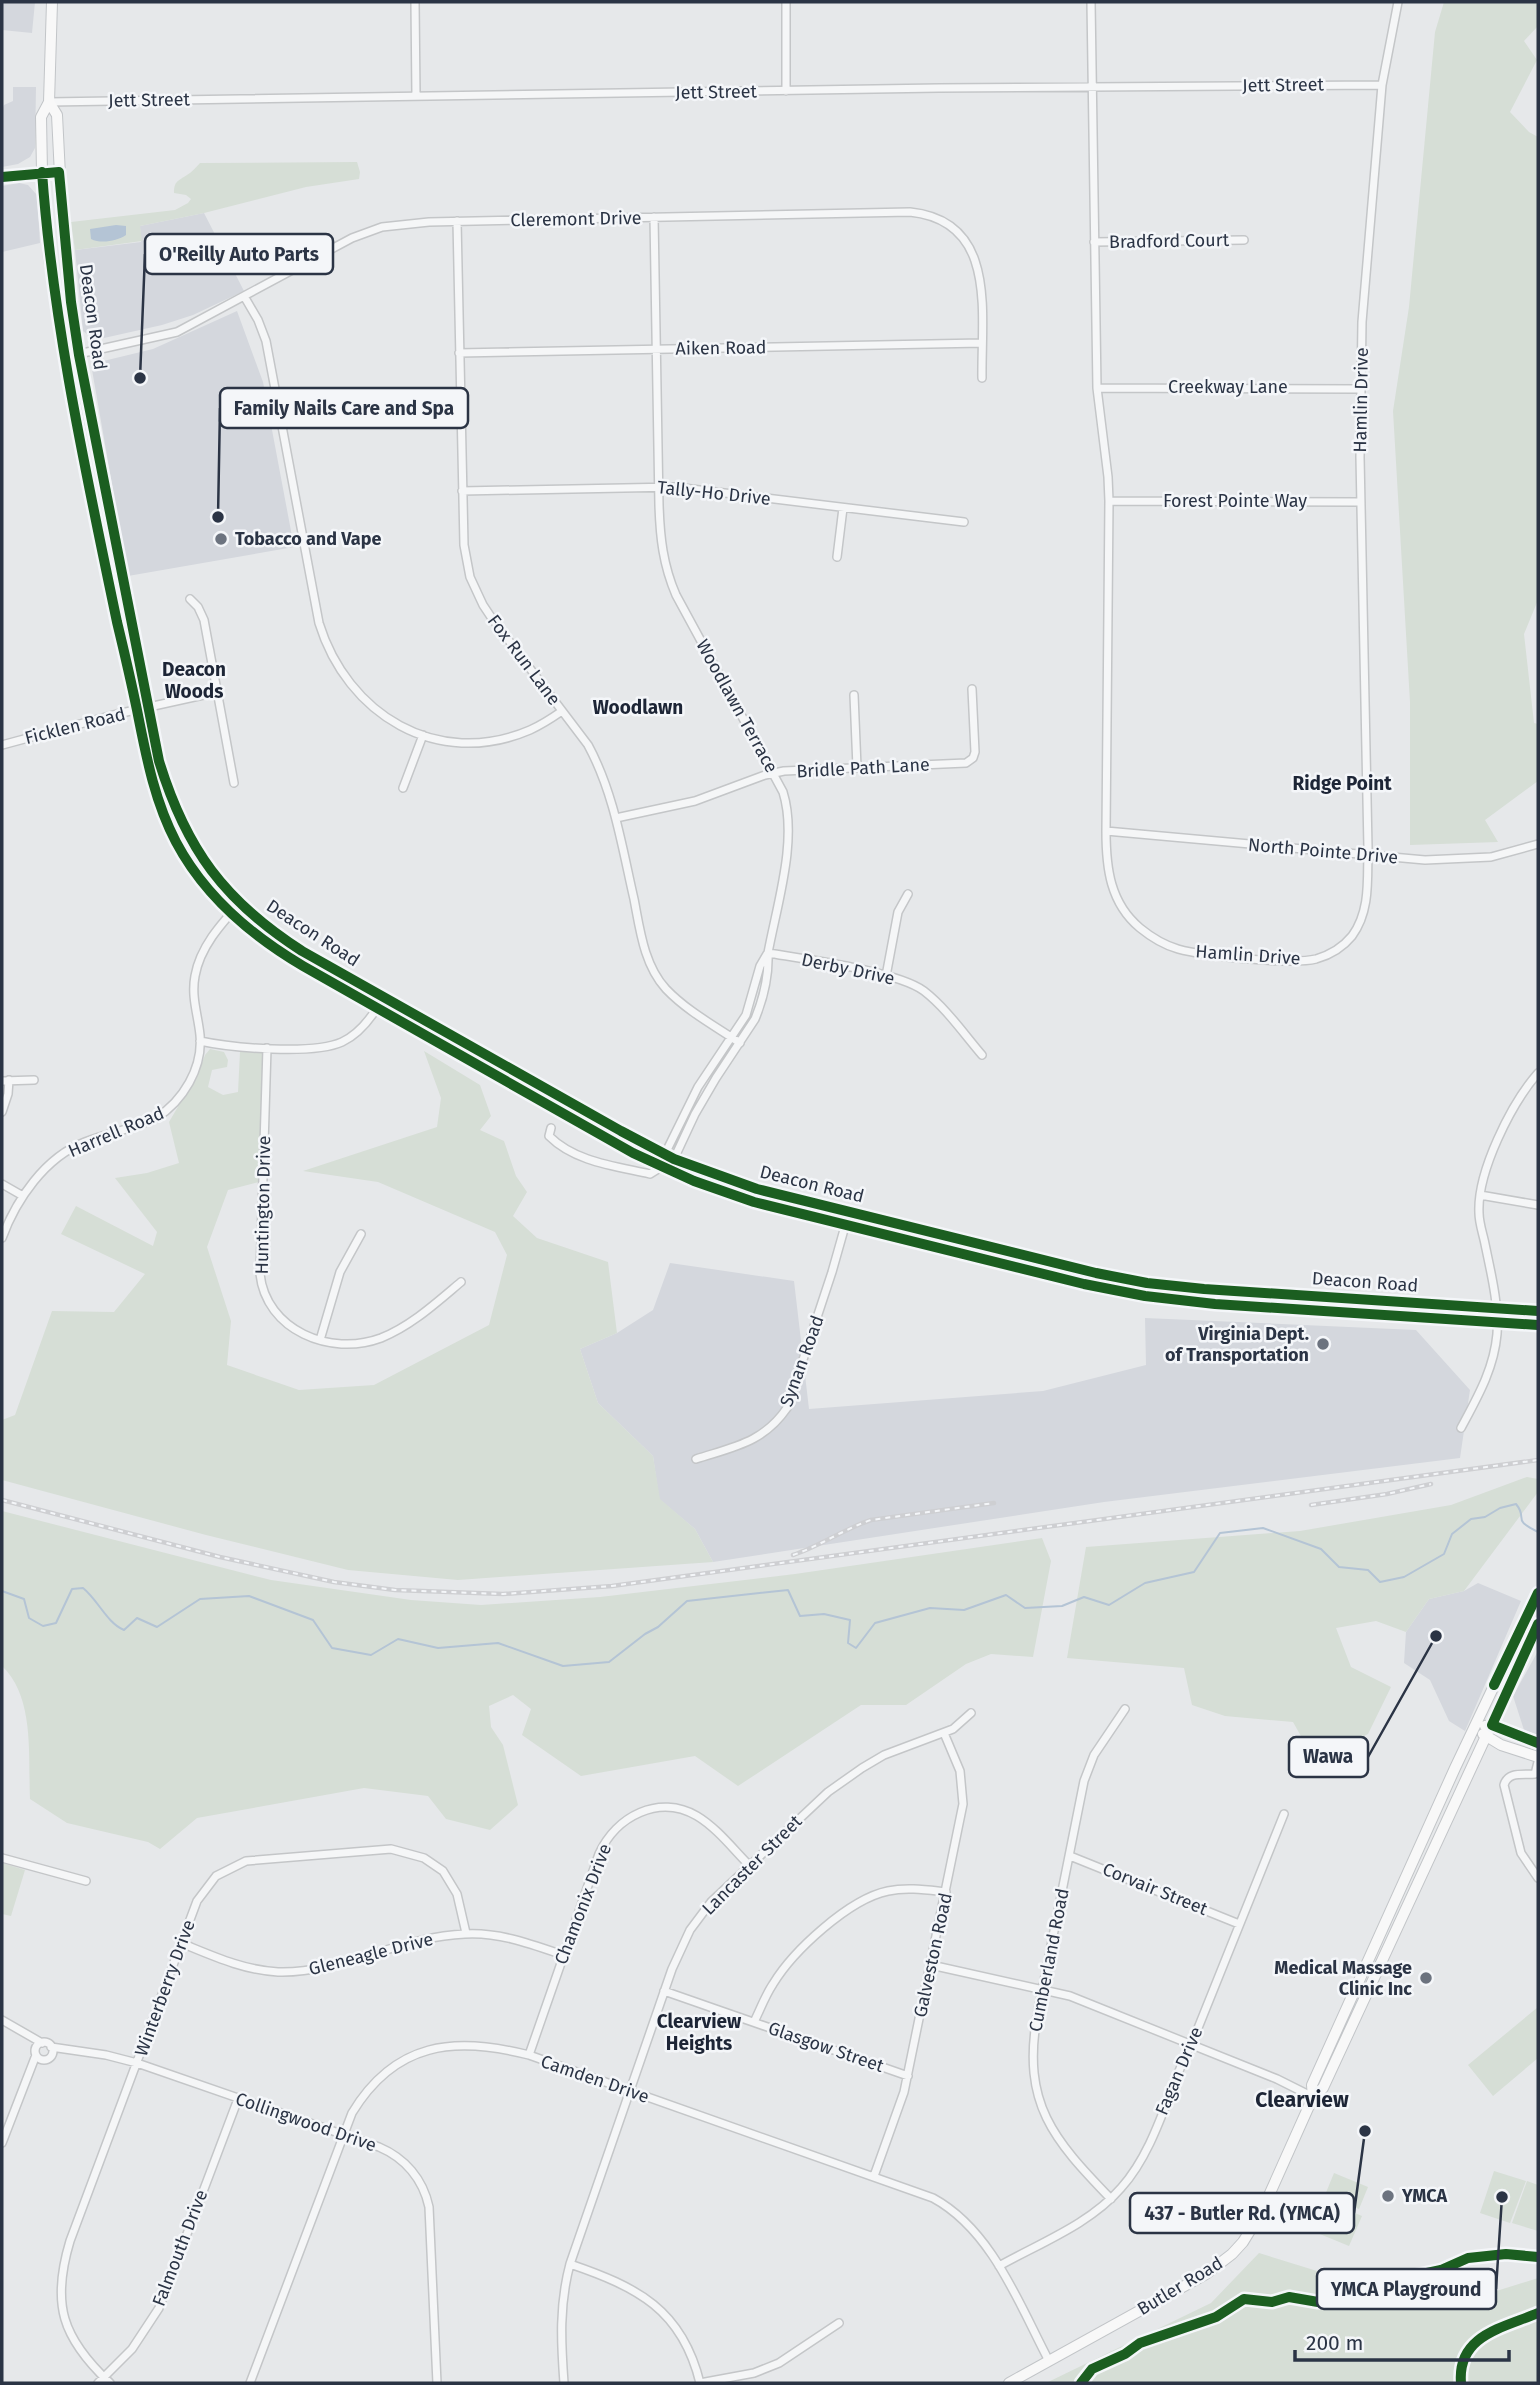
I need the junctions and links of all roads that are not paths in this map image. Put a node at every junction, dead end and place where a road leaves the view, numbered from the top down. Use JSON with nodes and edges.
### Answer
{"nodes":[{"id":1,"x":52,"y":2,"type":"edge"},
{"id":2,"x":415,"y":2,"type":"edge"},
{"id":3,"x":786,"y":2,"type":"edge"},
{"id":4,"x":1091,"y":2,"type":"edge"},
{"id":5,"x":1398,"y":2,"type":"edge"},
{"id":6,"x":1382,"y":85,"type":"junction"},
{"id":7,"x":1092,"y":87,"type":"junction"},
{"id":8,"x":786,"y":92,"type":"junction"},
{"id":9,"x":416,"y":96,"type":"junction"},
{"id":10,"x":49,"y":102,"type":"junction"},
{"id":11,"x":42,"y":172,"type":"junction"},
{"id":12,"x":59,"y":172,"type":"junction"},
{"id":13,"x":2,"y":177,"type":"edge"},
{"id":14,"x":654,"y":217,"type":"junction"},
{"id":15,"x":457,"y":221,"type":"junction"},
{"id":16,"x":1244,"y":240,"type":"dead end"},
{"id":17,"x":1094,"y":242,"type":"junction"},
{"id":18,"x":244,"y":296,"type":"junction"},
{"id":19,"x":982,"y":343,"type":"junction"},
{"id":20,"x":656,"y":349,"type":"junction"},
{"id":21,"x":459,"y":353,"type":"junction"},
{"id":22,"x":79,"y":355,"type":"junction"},
{"id":23,"x":65,"y":357,"type":"junction"},
{"id":24,"x":982,"y":378,"type":"dead end"},
{"id":25,"x":1097,"y":388,"type":"junction"},
{"id":26,"x":1360,"y":389,"type":"junction"},
{"id":27,"x":659,"y":486,"type":"junction"},
{"id":28,"x":462,"y":491,"type":"junction"},
{"id":29,"x":1109,"y":501,"type":"junction"},
{"id":30,"x":1361,"y":502,"type":"junction"},
{"id":31,"x":843,"y":508,"type":"junction"},
{"id":32,"x":964,"y":522,"type":"dead end"},
{"id":33,"x":837,"y":557,"type":"dead end"},
{"id":34,"x":190,"y":599,"type":"dead end"},
{"id":35,"x":972,"y":688,"type":"dead end"},
{"id":36,"x":218,"y":692,"type":"junction"},
{"id":37,"x":854,"y":695,"type":"dead end"},
{"id":38,"x":149,"y":708,"type":"junction"},
{"id":39,"x":137,"y":711,"type":"junction"},
{"id":40,"x":562,"y":711,"type":"junction"},
{"id":41,"x":423,"y":735,"type":"junction"},
{"id":42,"x":2,"y":745,"type":"edge"},
{"id":43,"x":857,"y":767,"type":"junction"},
{"id":44,"x":773,"y":773,"type":"junction"},
{"id":45,"x":234,"y":783,"type":"dead end"},
{"id":46,"x":404,"y":789,"type":"dead end"},
{"id":47,"x":616,"y":818,"type":"junction"},
{"id":48,"x":1106,"y":831,"type":"junction"},
{"id":49,"x":1538,"y":844,"type":"edge"},
{"id":50,"x":1368,"y":855,"type":"junction"},
{"id":51,"x":908,"y":894,"type":"dead end"},
{"id":52,"x":240,"y":903,"type":"junction"},
{"id":53,"x":232,"y":912,"type":"junction"},
{"id":54,"x":768,"y":953,"type":"junction"},
{"id":55,"x":886,"y":976,"type":"junction"},
{"id":56,"x":377,"y":1008,"type":"junction"},
{"id":57,"x":732,"y":1038,"type":"junction"},
{"id":58,"x":200,"y":1041,"type":"junction"},
{"id":59,"x":740,"y":1043,"type":"junction"},
{"id":60,"x":267,"y":1048,"type":"junction"},
{"id":61,"x":982,"y":1055,"type":"dead end"},
{"id":62,"x":1538,"y":1073,"type":"edge"},
{"id":63,"x":5,"y":1080,"type":"edge"},
{"id":64,"x":34,"y":1080,"type":"dead end"},
{"id":65,"x":2,"y":1112,"type":"edge"},
{"id":66,"x":551,"y":1128,"type":"dead end"},
{"id":67,"x":664,"y":1154,"type":"junction"},
{"id":68,"x":674,"y":1159,"type":"junction"},
{"id":69,"x":661,"y":1167,"type":"junction"},
{"id":70,"x":2,"y":1184,"type":"edge"},
{"id":71,"x":1480,"y":1195,"type":"junction"},
{"id":72,"x":23,"y":1196,"type":"junction"},
{"id":73,"x":1538,"y":1205,"type":"edge"},
{"id":74,"x":849,"y":1212,"type":"junction"},
{"id":75,"x":846,"y":1226,"type":"junction"},
{"id":76,"x":360,"y":1234,"type":"dead end"},
{"id":77,"x":2,"y":1238,"type":"edge"},
{"id":78,"x":461,"y":1282,"type":"dead end"},
{"id":79,"x":1495,"y":1308,"type":"junction"},
{"id":80,"x":1538,"y":1311,"type":"edge"},
{"id":81,"x":1496,"y":1322,"type":"junction"},
{"id":82,"x":1538,"y":1325,"type":"edge"},
{"id":83,"x":320,"y":1340,"type":"junction"},
{"id":84,"x":1461,"y":1428,"type":"dead end"},
{"id":85,"x":696,"y":1460,"type":"dead end"},
{"id":86,"x":1537,"y":1595,"type":"edge"},
{"id":87,"x":1538,"y":1624,"type":"edge"},
{"id":88,"x":1125,"y":1710,"type":"dead end"},
{"id":89,"x":971,"y":1713,"type":"dead end"},
{"id":90,"x":1492,"y":1725,"type":"junction"},
{"id":91,"x":1475,"y":1727,"type":"junction"},
{"id":92,"x":944,"y":1733,"type":"junction"},
{"id":93,"x":1486,"y":1737,"type":"junction"},
{"id":94,"x":1538,"y":1743,"type":"edge"},
{"id":95,"x":1538,"y":1760,"type":"edge"},
{"id":96,"x":1284,"y":1814,"type":"dead end"},
{"id":97,"x":1070,"y":1856,"type":"junction"},
{"id":98,"x":2,"y":1858,"type":"edge"},
{"id":99,"x":749,"y":1865,"type":"junction"},
{"id":100,"x":1538,"y":1878,"type":"edge"},
{"id":101,"x":86,"y":1881,"type":"dead end"},
{"id":102,"x":946,"y":1892,"type":"junction"},
{"id":103,"x":1239,"y":1924,"type":"junction"},
{"id":104,"x":466,"y":1933,"type":"junction"},
{"id":105,"x":181,"y":1943,"type":"junction"},
{"id":106,"x":563,"y":1955,"type":"junction"},
{"id":107,"x":931,"y":1965,"type":"junction"},
{"id":108,"x":1043,"y":1988,"type":"junction"},
{"id":109,"x":664,"y":1991,"type":"junction"},
{"id":110,"x":2,"y":2020,"type":"edge"},
{"id":111,"x":754,"y":2022,"type":"junction"},
{"id":112,"x":1190,"y":2044,"type":"junction"},
{"id":113,"x":39,"y":2051,"type":"junction"},
{"id":114,"x":51,"y":2051,"type":"junction"},
{"id":115,"x":529,"y":2055,"type":"junction"},
{"id":116,"x":137,"y":2063,"type":"junction"},
{"id":117,"x":908,"y":2076,"type":"junction"},
{"id":118,"x":629,"y":2091,"type":"junction"},
{"id":119,"x":1313,"y":2098,"type":"junction"},
{"id":120,"x":238,"y":2099,"type":"junction"},
{"id":121,"x":342,"y":2134,"type":"junction"},
{"id":122,"x":2,"y":2143,"type":"edge"},
{"id":123,"x":874,"y":2176,"type":"junction"},
{"id":124,"x":1111,"y":2199,"type":"junction"},
{"id":125,"x":570,"y":2264,"type":"junction"},
{"id":126,"x":999,"y":2266,"type":"junction"},
{"id":127,"x":839,"y":2323,"type":"dead end"},
{"id":128,"x":1049,"y":2361,"type":"junction"},
{"id":129,"x":104,"y":2381,"type":"edge"},
{"id":130,"x":250,"y":2383,"type":"edge"},
{"id":131,"x":437,"y":2383,"type":"edge"},
{"id":132,"x":564,"y":2383,"type":"edge"},
{"id":133,"x":700,"y":2383,"type":"edge"},
{"id":134,"x":1009,"y":2383,"type":"edge"}],
"edges":[{"from":1,"to":10,"type":"main road","name":"Deacon Road"},
{"from":2,"to":9,"type":"street"},
{"from":3,"to":8,"type":"street"},
{"from":4,"to":7,"type":"street","name":"Hamlin Drive"},
{"from":5,"to":6,"type":"street","name":"Hamlin Drive"},
{"from":6,"to":7,"type":"street","name":"Jett Street"},
{"from":6,"to":26,"type":"street","name":"Hamlin Drive"},
{"from":7,"to":8,"type":"street","name":"Jett Street"},
{"from":7,"to":17,"type":"street","name":"Hamlin Drive"},
{"from":8,"to":9,"type":"street","name":"Jett Street"},
{"from":9,"to":10,"type":"street","name":"Jett Street"},
{"from":10,"to":11,"type":"main road","name":"Deacon Road"},
{"from":10,"to":12,"type":"main road","name":"Deacon Road"},
{"from":11,"to":12,"type":"main road"},
{"from":11,"to":13,"type":"main road"},
{"from":11,"to":23,"type":"main road","name":"Deacon Road"},
{"from":12,"to":22,"type":"main road","name":"Deacon Road"},
{"from":14,"to":15,"type":"street","name":"Cleremont Drive"},
{"from":14,"to":19,"type":"street","name":"Cleremont Drive"},
{"from":14,"to":20,"type":"street","name":"Woodlawn Terrace"},
{"from":15,"to":18,"type":"street","name":"Cleremont Drive"},
{"from":15,"to":21,"type":"street","name":"Fox Run Lane"},
{"from":16,"to":17,"type":"street","name":"Bradford Court"},
{"from":17,"to":25,"type":"street","name":"Hamlin Drive"},
{"from":18,"to":22,"type":"street","name":"Cleremont Drive"},
{"from":18,"to":41,"type":"street"},
{"from":19,"to":20,"type":"street","name":"Aiken Road"},
{"from":19,"to":24,"type":"street","name":"Cleremont Drive"},
{"from":20,"to":21,"type":"street","name":"Aiken Road"},
{"from":20,"to":27,"type":"street","name":"Woodlawn Terrace"},
{"from":21,"to":28,"type":"street","name":"Fox Run Lane"},
{"from":22,"to":23,"type":"street","name":"Cleremont Drive"},
{"from":22,"to":38,"type":"main road","name":"Deacon Road"},
{"from":23,"to":39,"type":"main road","name":"Deacon Road"},
{"from":25,"to":26,"type":"street","name":"Creekway Lane"},
{"from":25,"to":29,"type":"street","name":"Hamlin Drive"},
{"from":26,"to":30,"type":"street","name":"Hamlin Drive"},
{"from":27,"to":28,"type":"street","name":"Tally-Ho Drive"},
{"from":27,"to":31,"type":"street","name":"Tally-Ho Drive"},
{"from":27,"to":44,"type":"street","name":"Woodlawn Terrace"},
{"from":28,"to":40,"type":"street","name":"Fox Run Lane"},
{"from":29,"to":30,"type":"street","name":"Forest Pointe Way"},
{"from":29,"to":48,"type":"street","name":"Hamlin Drive"},
{"from":30,"to":50,"type":"street","name":"Hamlin Drive"},
{"from":31,"to":32,"type":"street","name":"Tally-Ho Drive"},
{"from":31,"to":33,"type":"street"},
{"from":34,"to":36,"type":"street"},
{"from":35,"to":43,"type":"street","name":"Bridle Path Lane"},
{"from":36,"to":38,"type":"street","name":"Ficklen Road"},
{"from":36,"to":45,"type":"street"},
{"from":37,"to":43,"type":"street"},
{"from":38,"to":39,"type":"street","name":"Ficklen Road"},
{"from":38,"to":52,"type":"main road","name":"Deacon Road"},
{"from":39,"to":42,"type":"street","name":"Ficklen Road"},
{"from":39,"to":53,"type":"main road","name":"Deacon Road"},
{"from":40,"to":41,"type":"street"},
{"from":40,"to":47,"type":"street","name":"Fox Run Lane"},
{"from":41,"to":46,"type":"street"},
{"from":43,"to":44,"type":"street","name":"Bridle Path Lane"},
{"from":44,"to":47,"type":"street","name":"Bridle Path Lane"},
{"from":44,"to":54,"type":"street","name":"Woodlawn Terrace"},
{"from":47,"to":57,"type":"street","name":"Fox Run Lane"},
{"from":48,"to":50,"type":"street","name":"North Pointe Drive"},
{"from":48,"to":50,"type":"street","name":"Hamlin Drive"},
{"from":49,"to":50,"type":"street","name":"North Pointe Drive"},
{"from":51,"to":55,"type":"street"},
{"from":52,"to":53,"type":"street","name":"Harrell Road"},
{"from":52,"to":67,"type":"main road","name":"Deacon Road"},
{"from":53,"to":56,"type":"main road","name":"Deacon Road"},
{"from":53,"to":58,"type":"street","name":"Harrell Road"},
{"from":54,"to":55,"type":"street","name":"Derby Drive"},
{"from":54,"to":57,"type":"street"},
{"from":54,"to":59,"type":"street","name":"Woodlawn Terrace"},
{"from":55,"to":61,"type":"street","name":"Derby Drive"},
{"from":56,"to":60,"type":"street"},
{"from":56,"to":69,"type":"main road","name":"Deacon Road"},
{"from":57,"to":59,"type":"street","name":"Fox Run Lane"},
{"from":57,"to":67,"type":"street"},
{"from":58,"to":60,"type":"street"},
{"from":58,"to":72,"type":"street","name":"Harrell Road"},
{"from":59,"to":68,"type":"street","name":"Woodlawn Terrace"},
{"from":60,"to":83,"type":"street","name":"Huntington Drive"},
{"from":62,"to":71,"type":"street"},
{"from":63,"to":64,"type":"street"},
{"from":63,"to":65,"type":"street"},
{"from":66,"to":69,"type":"street"},
{"from":67,"to":68,"type":"main road","name":"Deacon Road"},
{"from":67,"to":69,"type":"street"},
{"from":68,"to":69,"type":"street"},
{"from":68,"to":74,"type":"main road","name":"Deacon Road"},
{"from":69,"to":75,"type":"main road","name":"Deacon Road"},
{"from":70,"to":72,"type":"street"},
{"from":71,"to":73,"type":"street"},
{"from":71,"to":79,"type":"street"},
{"from":72,"to":77,"type":"street","name":"Harrell Road"},
{"from":74,"to":75,"type":"street","name":"Synan Road"},
{"from":74,"to":79,"type":"main road","name":"Deacon Road"},
{"from":75,"to":81,"type":"main road","name":"Deacon Road"},
{"from":75,"to":85,"type":"street","name":"Synan Road"},
{"from":76,"to":83,"type":"street"},
{"from":78,"to":83,"type":"street","name":"Huntington Drive"},
{"from":79,"to":80,"type":"main road","name":"Deacon Road"},
{"from":79,"to":81,"type":"street"},
{"from":81,"to":82,"type":"main road","name":"Deacon Road"},
{"from":81,"to":84,"type":"street"},
{"from":86,"to":91,"type":"main road","name":"Butler Road"},
{"from":87,"to":90,"type":"main road","name":"Butler Road"},
{"from":88,"to":97,"type":"street","name":"Cumberland Road"},
{"from":89,"to":92,"type":"street","name":"Lancaster Street"},
{"from":90,"to":91,"type":"main road"},
{"from":90,"to":93,"type":"main road","name":"Butler Road"},
{"from":90,"to":94,"type":"main road"},
{"from":91,"to":93,"type":"main road"},
{"from":91,"to":119,"type":"main road","name":"Butler Road"},
{"from":92,"to":99,"type":"street","name":"Lancaster Street"},
{"from":92,"to":102,"type":"street","name":"Galveston Road"},
{"from":93,"to":95,"type":"main road"},
{"from":93,"to":119,"type":"main road","name":"Butler Road"},
{"from":95,"to":100,"type":"street"},
{"from":96,"to":103,"type":"street","name":"Fagan Drive"},
{"from":97,"to":103,"type":"street","name":"Corvair Street"},
{"from":97,"to":108,"type":"street","name":"Cumberland Road"},
{"from":98,"to":101,"type":"street"},
{"from":99,"to":106,"type":"street","name":"Chamonix Drive"},
{"from":99,"to":109,"type":"street","name":"Lancaster Street"},
{"from":102,"to":107,"type":"street","name":"Galveston Road"},
{"from":102,"to":111,"type":"street"},
{"from":103,"to":112,"type":"street","name":"Fagan Drive"},
{"from":104,"to":105,"type":"street","name":"Gleneagle Drive"},
{"from":104,"to":105,"type":"street","name":"Winterberry Drive"},
{"from":104,"to":106,"type":"street","name":"Gleneagle Drive"},
{"from":105,"to":116,"type":"street","name":"Winterberry Drive"},
{"from":106,"to":115,"type":"street","name":"Chamonix Drive"},
{"from":107,"to":108,"type":"street"},
{"from":107,"to":117,"type":"street","name":"Galveston Road"},
{"from":108,"to":112,"type":"street"},
{"from":108,"to":124,"type":"street","name":"Cumberland Road"},
{"from":109,"to":111,"type":"street","name":"Glasgow Street"},
{"from":109,"to":118,"type":"street","name":"Lancaster Street"},
{"from":110,"to":113,"type":"street"},
{"from":111,"to":117,"type":"street","name":"Glasgow Street"},
{"from":112,"to":119,"type":"street"},
{"from":112,"to":124,"type":"street","name":"Fagan Drive"},
{"from":113,"to":114,"type":"street","name":"Collingwood Drive"},
{"from":113,"to":114,"type":"street"},
{"from":113,"to":122,"type":"street"},
{"from":114,"to":116,"type":"street","name":"Collingwood Drive"},
{"from":115,"to":118,"type":"street","name":"Camden Drive"},
{"from":115,"to":121,"type":"street","name":"Camden Drive"},
{"from":116,"to":120,"type":"street","name":"Collingwood Drive"},
{"from":116,"to":129,"type":"street","name":"Winterberry Drive"},
{"from":117,"to":123,"type":"street","name":"Galveston Road"},
{"from":118,"to":123,"type":"street","name":"Camden Drive"},
{"from":118,"to":125,"type":"street","name":"Lancaster Street"},
{"from":119,"to":128,"type":"main road","name":"Butler Road"},
{"from":120,"to":121,"type":"street","name":"Collingwood Drive"},
{"from":120,"to":129,"type":"street","name":"Falmouth Drive"},
{"from":121,"to":130,"type":"street","name":"Camden Drive"},
{"from":121,"to":131,"type":"street","name":"Collingwood Drive"},
{"from":123,"to":126,"type":"street","name":"Camden Drive"},
{"from":124,"to":126,"type":"street","name":"Fagan Drive"},
{"from":125,"to":132,"type":"street","name":"Lancaster Street"},
{"from":125,"to":133,"type":"street"},
{"from":126,"to":128,"type":"street","name":"Camden Drive"},
{"from":127,"to":133,"type":"street"},
{"from":128,"to":134,"type":"main road","name":"Butler Road"}]}
